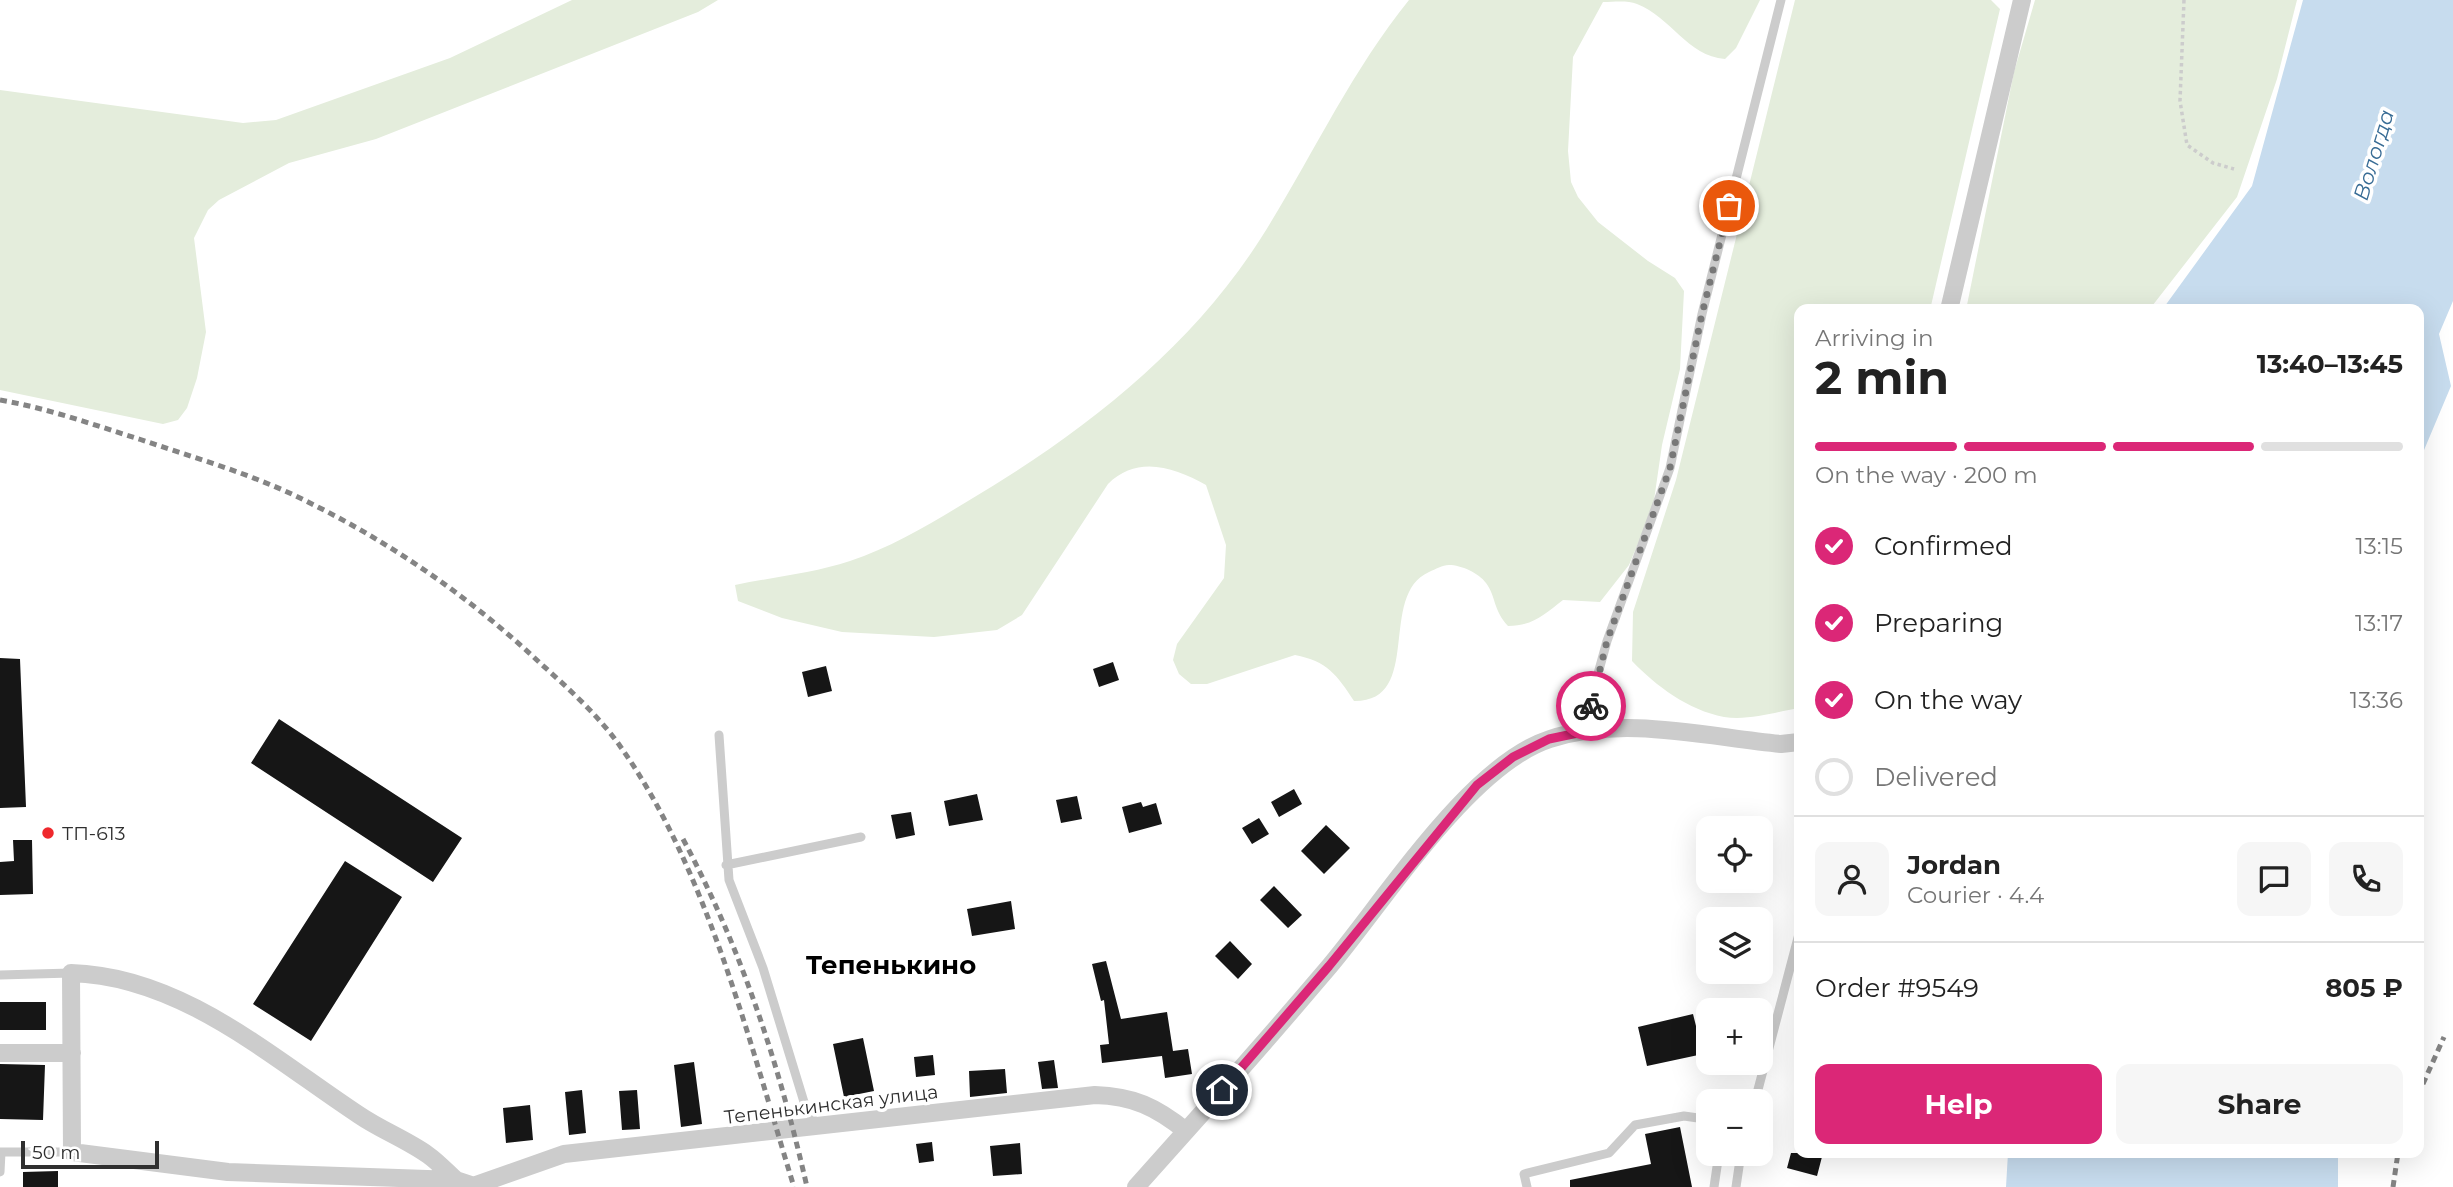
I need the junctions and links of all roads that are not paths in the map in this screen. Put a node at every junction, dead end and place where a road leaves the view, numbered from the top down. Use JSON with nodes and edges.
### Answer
{"nodes":[{"id":1,"x":1781,"y":0,"type":"edge"},
{"id":2,"x":2022,"y":0,"type":"edge"},
{"id":3,"x":1950,"y":304,"type":"edge"},
{"id":4,"x":1592,"y":730,"type":"junction"},
{"id":5,"x":719,"y":734,"type":"dead end"},
{"id":6,"x":1794,"y":743,"type":"edge"},
{"id":7,"x":862,"y":836,"type":"dead end"},
{"id":8,"x":726,"y":865,"type":"junction"},
{"id":9,"x":1794,"y":953,"type":"edge"},
{"id":10,"x":71,"y":973,"type":"junction"},
{"id":11,"x":0,"y":975,"type":"edge"},
{"id":12,"x":0,"y":1053,"type":"edge"},
{"id":13,"x":72,"y":1053,"type":"junction"},
{"id":14,"x":1758,"y":1089,"type":"edge"},
{"id":15,"x":1696,"y":1118,"type":"edge"},
{"id":16,"x":816,"y":1125,"type":"junction"},
{"id":17,"x":1186,"y":1132,"type":"junction"},
{"id":18,"x":0,"y":1152,"type":"edge"},
{"id":19,"x":72,"y":1152,"type":"junction"},
{"id":20,"x":1717,"y":1166,"type":"edge"},
{"id":21,"x":1739,"y":1166,"type":"edge"},
{"id":22,"x":0,"y":1172,"type":"edge"},
{"id":23,"x":225,"y":1180,"type":"edge"},
{"id":24,"x":456,"y":1180,"type":"junction"},
{"id":25,"x":477,"y":1186,"type":"edge"},
{"id":26,"x":1136,"y":1187,"type":"edge"},
{"id":27,"x":1527,"y":1187,"type":"edge"},
{"id":28,"x":1714,"y":1187,"type":"edge"},
{"id":29,"x":1736,"y":1187,"type":"edge"}],
"edges":[{"from":1,"to":4,"type":"lane"},
{"from":2,"to":3,"type":"street"},
{"from":4,"to":6,"type":"street"},
{"from":4,"to":17,"type":"street"},
{"from":5,"to":8,"type":"lane"},
{"from":7,"to":8,"type":"lane"},
{"from":8,"to":16,"type":"lane"},
{"from":9,"to":14,"type":"lane"},
{"from":10,"to":11,"type":"lane"},
{"from":10,"to":13,"type":"street"},
{"from":10,"to":24,"type":"street"},
{"from":12,"to":13,"type":"street"},
{"from":13,"to":19,"type":"street"},
{"from":15,"to":27,"type":"lane"},
{"from":16,"to":17,"type":"street","name":"Тепенькинская улица"},
{"from":16,"to":25,"type":"street","name":"Тепенькинская улица"},
{"from":17,"to":26,"type":"street"},
{"from":18,"to":19,"type":"lane"},
{"from":18,"to":22,"type":"lane"},
{"from":19,"to":23,"type":"street"},
{"from":20,"to":28,"type":"lane"},
{"from":21,"to":29,"type":"lane"},
{"from":23,"to":24,"type":"street"},
{"from":24,"to":25,"type":"street"}]}
